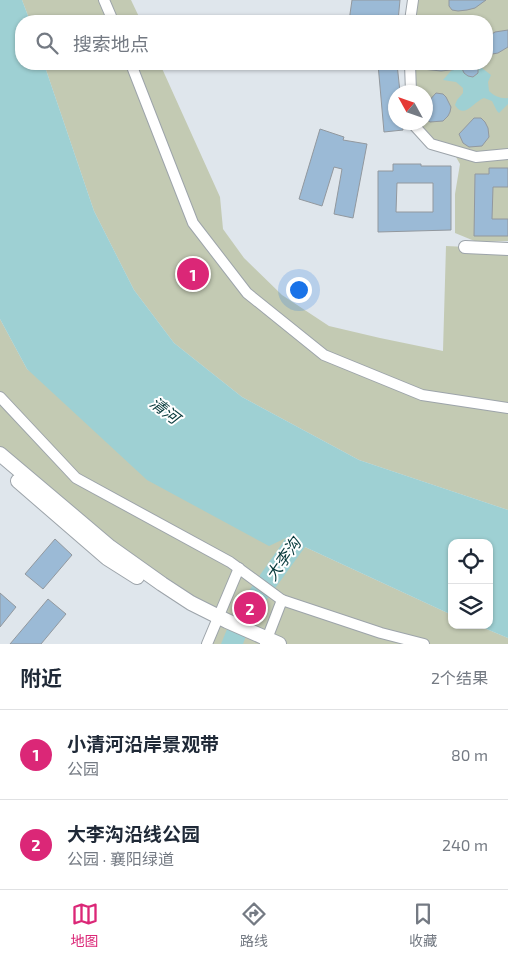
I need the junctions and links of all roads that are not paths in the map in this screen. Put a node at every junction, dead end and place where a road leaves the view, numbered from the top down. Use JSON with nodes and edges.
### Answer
{"nodes":[{"id":1,"x":104,"y":0,"type":"edge"},
{"id":2,"x":413,"y":0,"type":"edge"},
{"id":3,"x":110,"y":15,"type":"edge"},
{"id":4,"x":411,"y":15,"type":"edge"},
{"id":5,"x":133,"y":70,"type":"edge"},
{"id":6,"x":410,"y":70,"type":"edge"},
{"id":7,"x":411,"y":85,"type":"edge"},
{"id":8,"x":418,"y":130,"type":"edge"},
{"id":9,"x":508,"y":154,"type":"edge"},
{"id":10,"x":465,"y":248,"type":"dead end"},
{"id":11,"x":508,"y":249,"type":"edge"},
{"id":12,"x":0,"y":397,"type":"edge"},
{"id":13,"x":508,"y":408,"type":"edge"},
{"id":14,"x":0,"y":454,"type":"edge"},
{"id":15,"x":0,"y":466,"type":"edge"},
{"id":16,"x":241,"y":570,"type":"junction"},
{"id":17,"x":279,"y":597,"type":"junction"},
{"id":18,"x":221,"y":622,"type":"junction"},
{"id":19,"x":264,"y":642,"type":"edge"},
{"id":20,"x":207,"y":644,"type":"edge"},
{"id":21,"x":424,"y":644,"type":"edge"}],
"edges":[{"from":1,"to":3,"type":"street"},
{"from":2,"to":4,"type":"street"},
{"from":5,"to":13,"type":"street"},
{"from":6,"to":7,"type":"street"},
{"from":8,"to":9,"type":"street"},
{"from":10,"to":11,"type":"street"},
{"from":12,"to":16,"type":"street"},
{"from":14,"to":18,"type":"main road"},
{"from":15,"to":18,"type":"main road"},
{"from":16,"to":17,"type":"street"},
{"from":16,"to":18,"type":"street"},
{"from":17,"to":19,"type":"street"},
{"from":17,"to":21,"type":"street"},
{"from":18,"to":19,"type":"main road"},
{"from":18,"to":20,"type":"street"}]}
